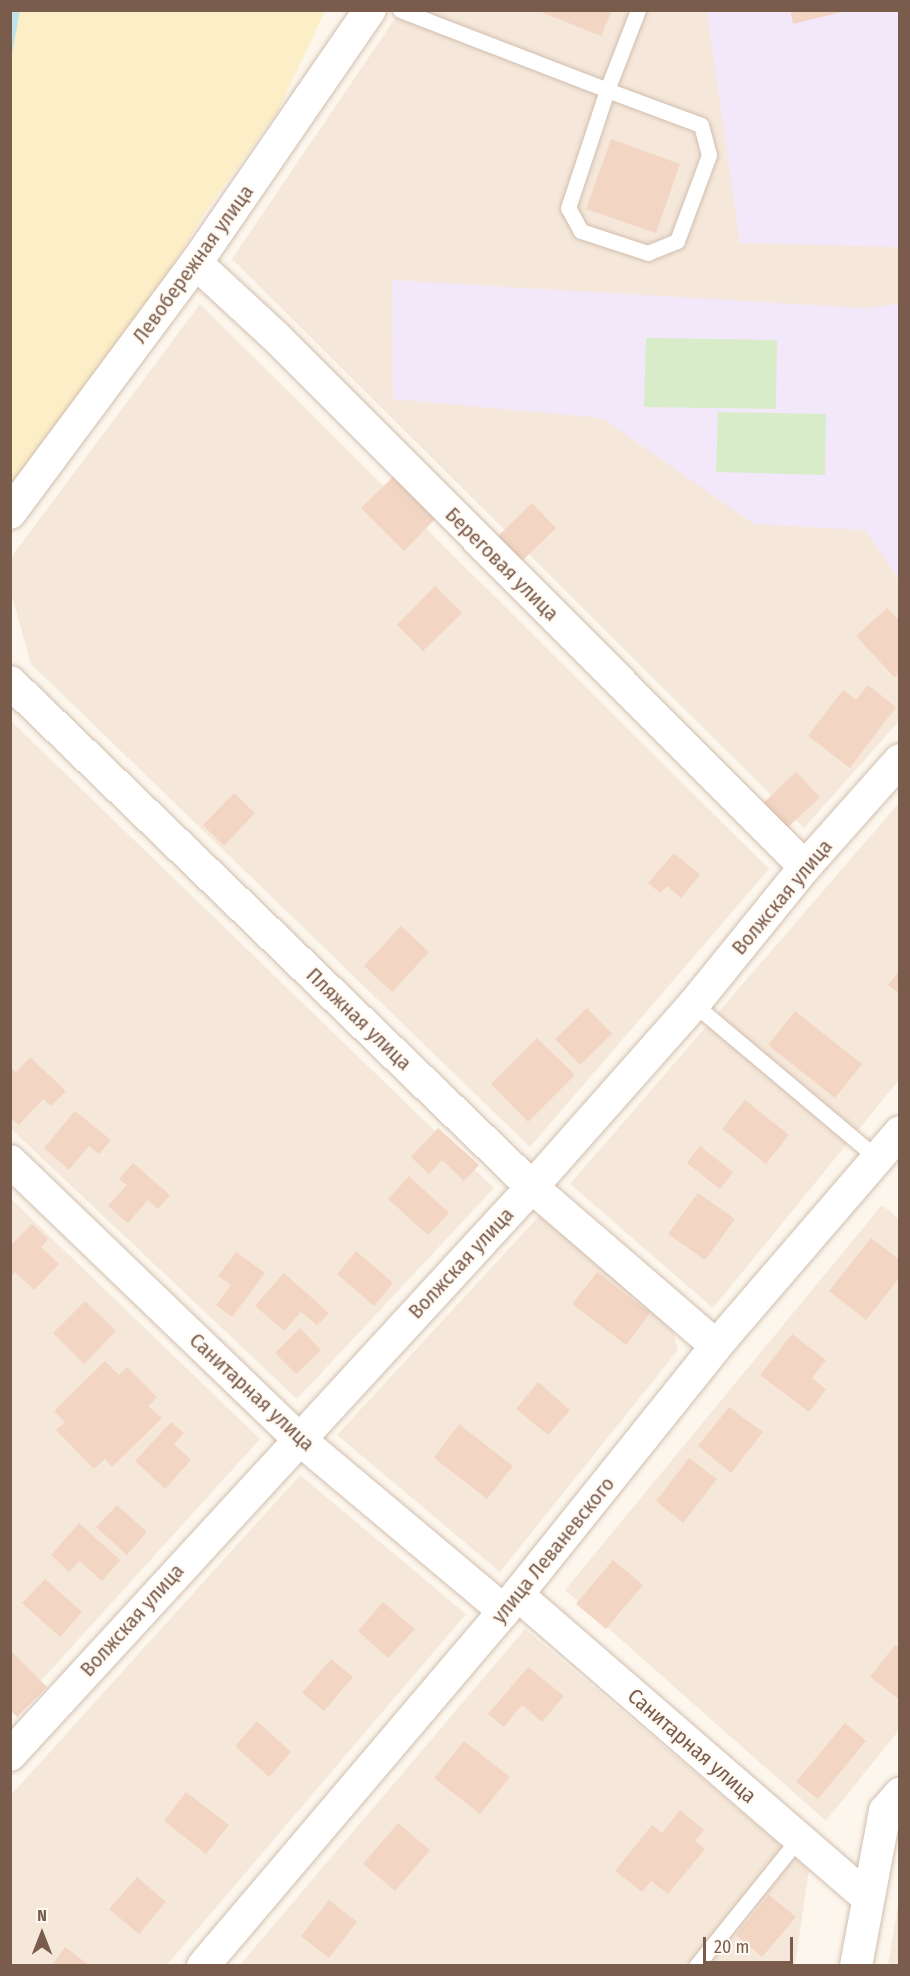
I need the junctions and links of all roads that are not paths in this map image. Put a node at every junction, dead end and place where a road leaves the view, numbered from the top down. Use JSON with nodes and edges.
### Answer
{"nodes":[{"id":1,"x":370,"y":10,"type":"edge"},
{"id":2,"x":400,"y":10,"type":"edge"},
{"id":3,"x":638,"y":10,"type":"edge"},
{"id":4,"x":607,"y":90,"type":"junction"},
{"id":5,"x":196,"y":263,"type":"junction"},
{"id":6,"x":10,"y":513,"type":"edge"},
{"id":7,"x":10,"y":682,"type":"edge"},
{"id":8,"x":900,"y":760,"type":"edge"},
{"id":9,"x":805,"y":867,"type":"junction"},
{"id":10,"x":694,"y":1004,"type":"junction"},
{"id":11,"x":900,"y":1132,"type":"edge"},
{"id":12,"x":10,"y":1161,"type":"edge"},
{"id":13,"x":889,"y":1166,"type":"edge"},
{"id":14,"x":532,"y":1187,"type":"junction"},
{"id":15,"x":716,"y":1346,"type":"junction"},
{"id":16,"x":297,"y":1438,"type":"junction"},
{"id":17,"x":511,"y":1603,"type":"junction"},
{"id":18,"x":10,"y":1755,"type":"edge"},
{"id":19,"x":895,"y":1807,"type":"edge"},
{"id":20,"x":799,"y":1838,"type":"junction"},
{"id":21,"x":867,"y":1897,"type":"junction"},
{"id":22,"x":203,"y":1965,"type":"edge"},
{"id":23,"x":696,"y":1965,"type":"edge"},
{"id":24,"x":856,"y":1965,"type":"edge"}],
"edges":[{"from":1,"to":5,"type":"street","name":"Левобережная улица"},
{"from":2,"to":4,"type":"lane"},
{"from":3,"to":4,"type":"lane"},
{"from":4,"to":4,"type":"lane"},
{"from":5,"to":6,"type":"street","name":"Левобережная улица"},
{"from":5,"to":9,"type":"street","name":"Береговая улица"},
{"from":7,"to":14,"type":"street","name":"Пляжная улица"},
{"from":8,"to":9,"type":"street","name":"Волжская улица"},
{"from":9,"to":10,"type":"street","name":"Волжская улица"},
{"from":10,"to":13,"type":"lane"},
{"from":10,"to":14,"type":"street","name":"Волжская улица"},
{"from":11,"to":13,"type":"street","name":"улица Леваневского"},
{"from":12,"to":16,"type":"street","name":"Санитарная улица"},
{"from":13,"to":15,"type":"street","name":"улица Леваневского"},
{"from":14,"to":15,"type":"street","name":"Пляжная улица"},
{"from":14,"to":16,"type":"street","name":"Волжская улица"},
{"from":15,"to":17,"type":"street","name":"улица Леваневского"},
{"from":16,"to":17,"type":"street","name":"Санитарная улица"},
{"from":16,"to":18,"type":"street","name":"Волжская улица"},
{"from":17,"to":20,"type":"street","name":"Санитарная улица"},
{"from":17,"to":22,"type":"street","name":"улица Леваневского"},
{"from":19,"to":21,"type":"street"},
{"from":20,"to":21,"type":"street","name":"Санитарная улица"},
{"from":20,"to":23,"type":"lane"},
{"from":21,"to":24,"type":"street"}]}
